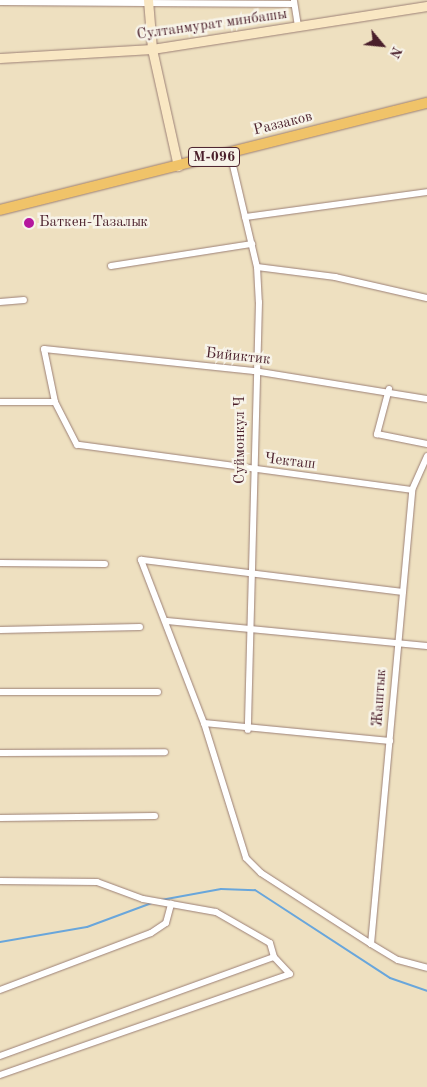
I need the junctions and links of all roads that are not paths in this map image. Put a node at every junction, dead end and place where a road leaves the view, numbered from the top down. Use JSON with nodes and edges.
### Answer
{"nodes":[{"id":1,"x":148,"y":1,"type":"edge"},
{"id":2,"x":0,"y":2,"type":"edge"},
{"id":3,"x":294,"y":2,"type":"edge"},
{"id":4,"x":427,"y":6,"type":"edge"},
{"id":5,"x":298,"y":26,"type":"junction"},
{"id":6,"x":152,"y":49,"type":"junction"},
{"id":7,"x":0,"y":58,"type":"edge"},
{"id":8,"x":427,"y":103,"type":"edge"},
{"id":9,"x":230,"y":153,"type":"junction"},
{"id":10,"x":178,"y":166,"type":"junction"},
{"id":11,"x":427,"y":192,"type":"edge"},
{"id":12,"x":0,"y":210,"type":"edge"},
{"id":13,"x":245,"y":216,"type":"junction"},
{"id":14,"x":252,"y":244,"type":"junction"},
{"id":15,"x":111,"y":266,"type":"dead end"},
{"id":16,"x":257,"y":267,"type":"junction"},
{"id":17,"x":427,"y":298,"type":"edge"},
{"id":18,"x":24,"y":300,"type":"dead end"},
{"id":19,"x":0,"y":302,"type":"edge"},
{"id":20,"x":254,"y":371,"type":"junction"},
{"id":21,"x":389,"y":389,"type":"junction"},
{"id":22,"x":427,"y":398,"type":"edge"},
{"id":23,"x":0,"y":402,"type":"edge"},
{"id":24,"x":55,"y":402,"type":"junction"},
{"id":25,"x":427,"y":444,"type":"edge"},
{"id":26,"x":427,"y":456,"type":"edge"},
{"id":27,"x":254,"y":470,"type":"junction"},
{"id":28,"x":412,"y":490,"type":"junction"},
{"id":29,"x":0,"y":564,"type":"edge"},
{"id":30,"x":105,"y":564,"type":"dead end"},
{"id":31,"x":252,"y":572,"type":"junction"},
{"id":32,"x":403,"y":592,"type":"junction"},
{"id":33,"x":167,"y":620,"type":"junction"},
{"id":34,"x":140,"y":627,"type":"dead end"},
{"id":35,"x":251,"y":627,"type":"junction"},
{"id":36,"x":0,"y":630,"type":"edge"},
{"id":37,"x":396,"y":642,"type":"junction"},
{"id":38,"x":427,"y":646,"type":"edge"},
{"id":39,"x":0,"y":692,"type":"edge"},
{"id":40,"x":158,"y":692,"type":"dead end"},
{"id":41,"x":204,"y":723,"type":"junction"},
{"id":42,"x":248,"y":730,"type":"junction"},
{"id":43,"x":390,"y":741,"type":"junction"},
{"id":44,"x":165,"y":752,"type":"dead end"},
{"id":45,"x":0,"y":753,"type":"edge"},
{"id":46,"x":156,"y":816,"type":"dead end"},
{"id":47,"x":0,"y":818,"type":"edge"},
{"id":48,"x":0,"y":881,"type":"edge"},
{"id":49,"x":171,"y":904,"type":"junction"},
{"id":50,"x":371,"y":944,"type":"junction"},
{"id":51,"x":274,"y":957,"type":"junction"},
{"id":52,"x":427,"y":968,"type":"edge"},
{"id":53,"x":0,"y":990,"type":"edge"},
{"id":54,"x":0,"y":1056,"type":"edge"},
{"id":55,"x":0,"y":1075,"type":"edge"}],
"edges":[{"from":1,"to":2,"type":"street"},
{"from":1,"to":3,"type":"street"},
{"from":1,"to":6,"type":"street"},
{"from":3,"to":5,"type":"street"},
{"from":4,"to":5,"type":"street","name":"Султанмурат минбашы"},
{"from":5,"to":6,"type":"street","name":"Султанмурат минбашы"},
{"from":6,"to":7,"type":"street","name":"Султанмурат минбашы"},
{"from":6,"to":10,"type":"street"},
{"from":8,"to":9,"type":"main road","name":"Раззаков","number":"М-096"},
{"from":9,"to":10,"type":"main road","name":"Раззаков","number":"М-096"},
{"from":9,"to":13,"type":"street","name":"Суймонкул Ч"},
{"from":10,"to":12,"type":"main road","name":"Раззаков","number":"М-096"},
{"from":11,"to":13,"type":"street"},
{"from":13,"to":14,"type":"street","name":"Суймонкул Ч"},
{"from":14,"to":15,"type":"street"},
{"from":14,"to":16,"type":"street","name":"Суймонкул Ч"},
{"from":16,"to":17,"type":"street"},
{"from":16,"to":20,"type":"street","name":"Суймонкул Ч"},
{"from":18,"to":19,"type":"street"},
{"from":20,"to":21,"type":"street","name":"Бийиктик"},
{"from":20,"to":24,"type":"street","name":"Бийиктик"},
{"from":20,"to":27,"type":"street","name":"Суймонкул Ч"},
{"from":21,"to":22,"type":"street","name":"Бийиктик"},
{"from":21,"to":25,"type":"street"},
{"from":23,"to":24,"type":"street"},
{"from":24,"to":27,"type":"street","name":"Чекташ"},
{"from":26,"to":28,"type":"street","name":"Жаштык"},
{"from":27,"to":28,"type":"street","name":"Чекташ"},
{"from":27,"to":31,"type":"street","name":"Суймонкул Ч"},
{"from":28,"to":32,"type":"street","name":"Жаштык"},
{"from":29,"to":30,"type":"street"},
{"from":31,"to":32,"type":"street"},
{"from":31,"to":33,"type":"street"},
{"from":31,"to":35,"type":"street","name":"Суймонкул Ч"},
{"from":32,"to":37,"type":"street","name":"Жаштык"},
{"from":33,"to":35,"type":"street"},
{"from":33,"to":41,"type":"street"},
{"from":34,"to":36,"type":"street"},
{"from":35,"to":37,"type":"street"},
{"from":35,"to":42,"type":"street","name":"Суймонкул Ч"},
{"from":37,"to":38,"type":"street"},
{"from":37,"to":43,"type":"street","name":"Жаштык"},
{"from":39,"to":40,"type":"street"},
{"from":41,"to":42,"type":"street"},
{"from":41,"to":50,"type":"street"},
{"from":42,"to":43,"type":"street"},
{"from":43,"to":50,"type":"street","name":"Жаштык"},
{"from":44,"to":45,"type":"street"},
{"from":46,"to":47,"type":"street"},
{"from":48,"to":49,"type":"street"},
{"from":49,"to":51,"type":"street"},
{"from":49,"to":53,"type":"street"},
{"from":50,"to":52,"type":"street"},
{"from":51,"to":54,"type":"street"},
{"from":51,"to":55,"type":"street"}]}
